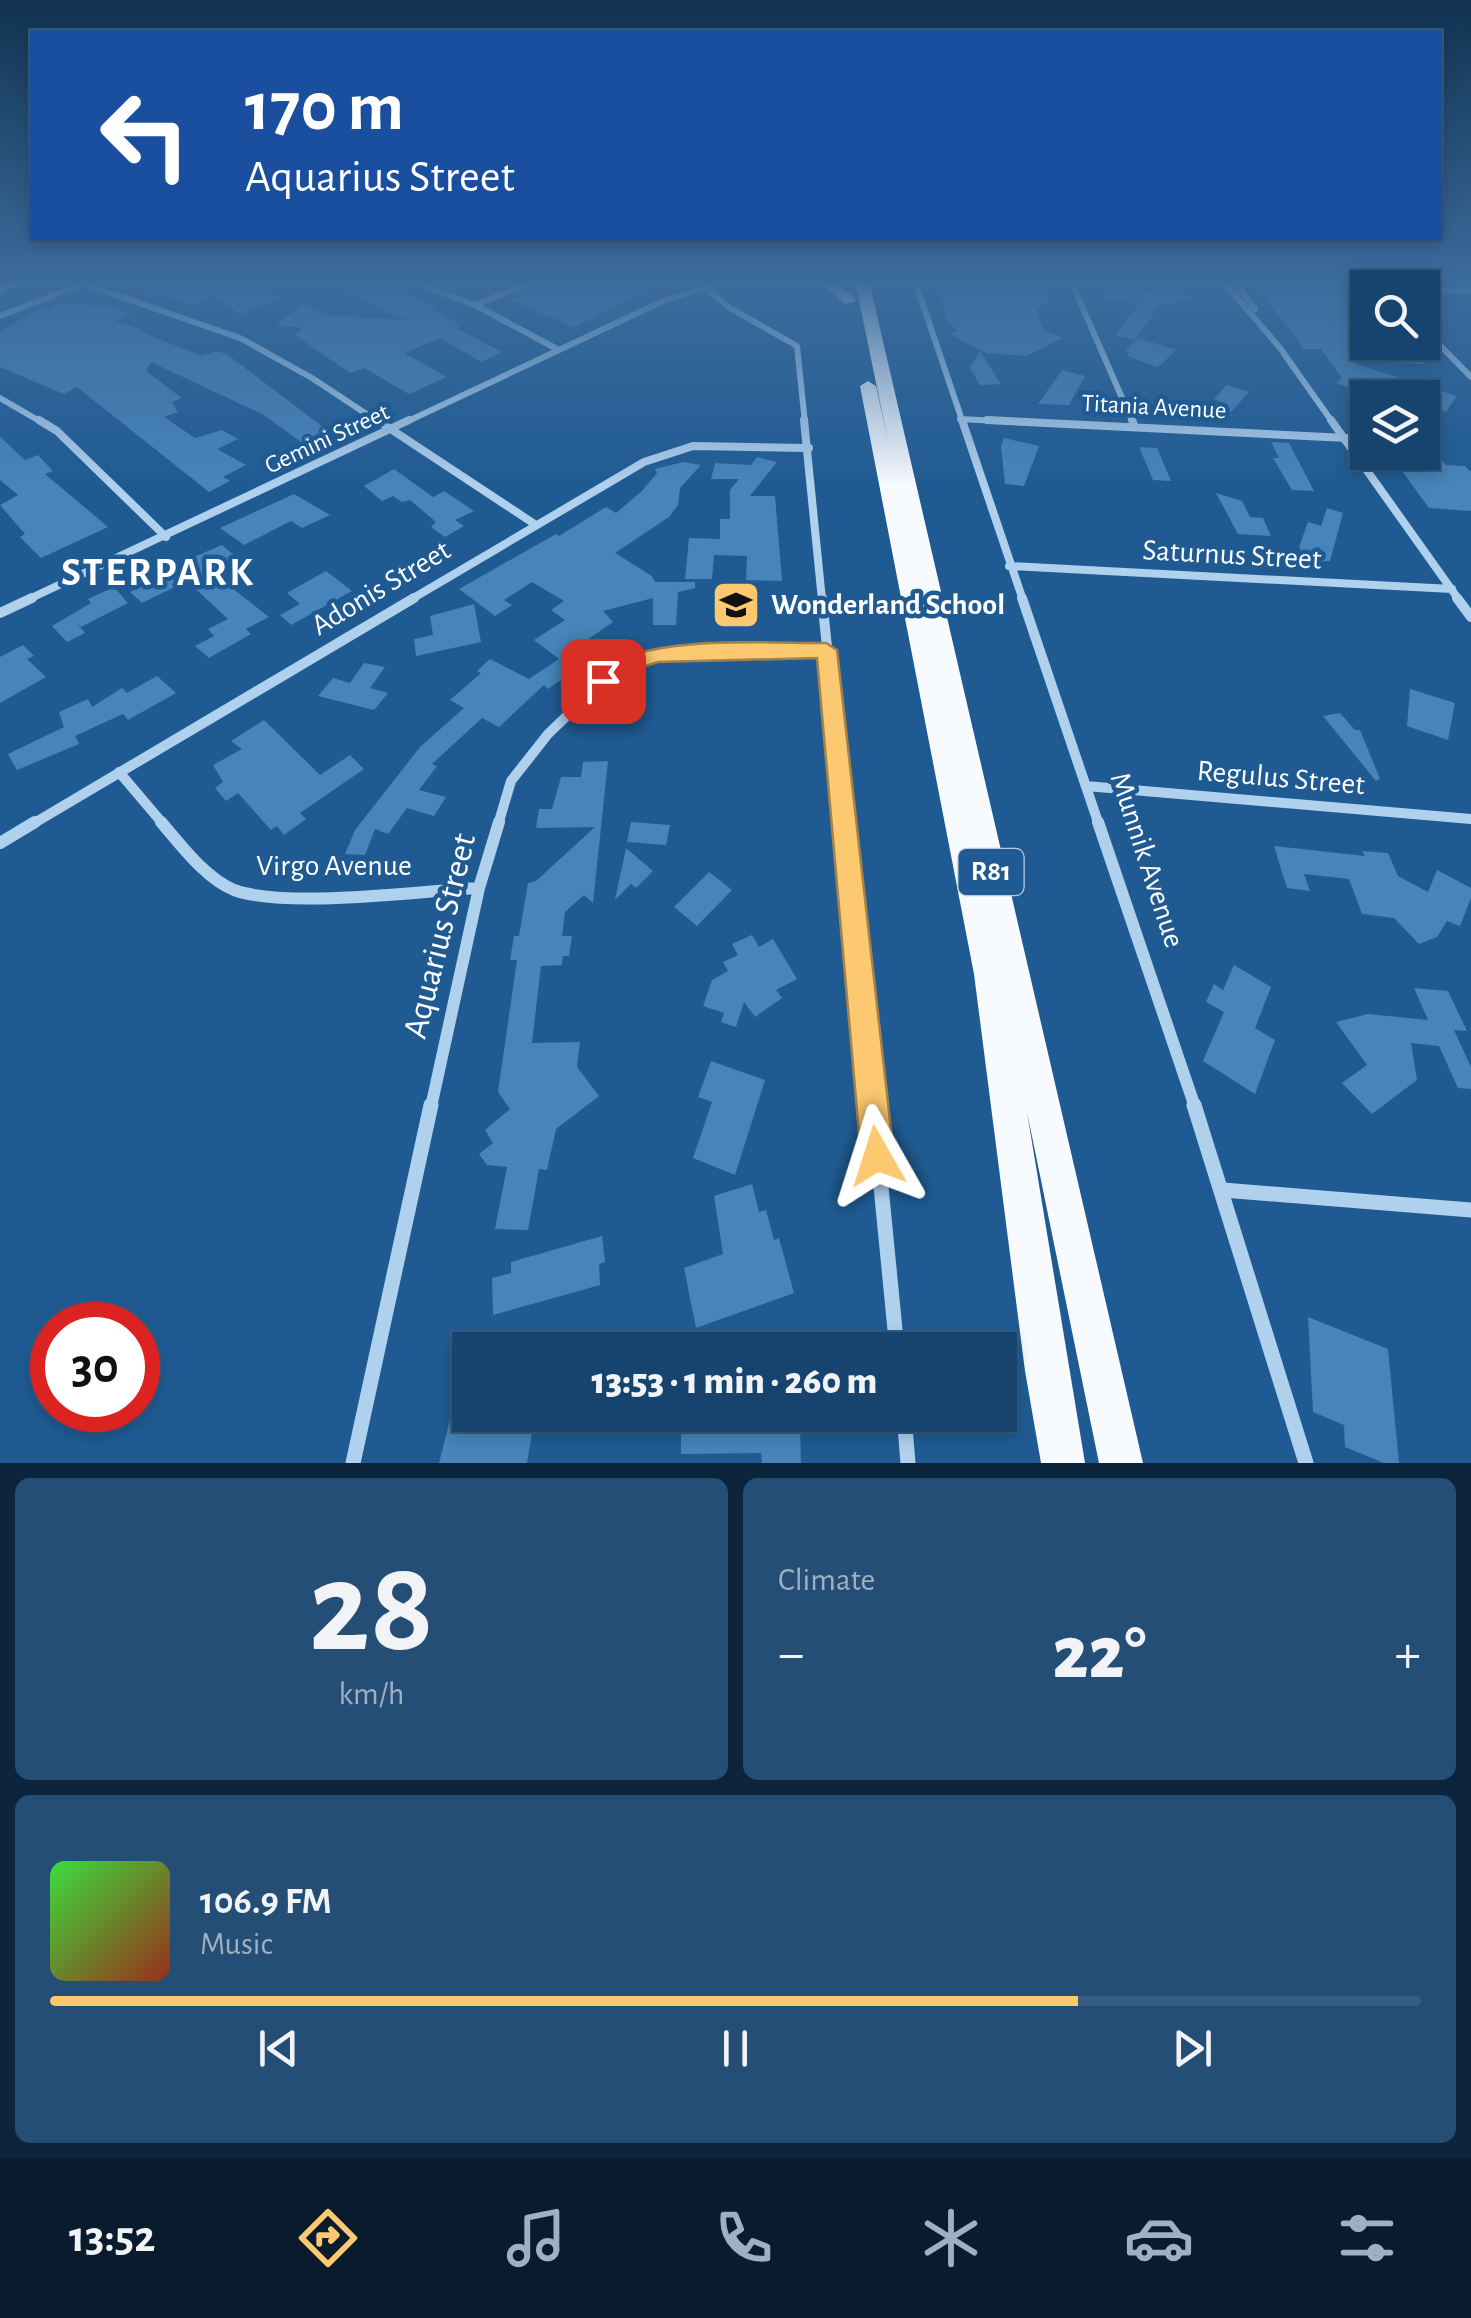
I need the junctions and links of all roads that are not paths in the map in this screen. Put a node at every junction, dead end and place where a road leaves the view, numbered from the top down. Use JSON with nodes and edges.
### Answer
{"nodes":[{"id":1,"x":260,"y":349,"type":"edge"},
{"id":2,"x":797,"y":349,"type":"edge"},
{"id":3,"x":865,"y":349,"type":"edge"},
{"id":4,"x":867,"y":349,"type":"edge"},
{"id":5,"x":937,"y":349,"type":"edge"},
{"id":6,"x":1101,"y":349,"type":"edge"},
{"id":7,"x":1281,"y":349,"type":"edge"},
{"id":8,"x":1444,"y":349,"type":"edge"},
{"id":9,"x":559,"y":350,"type":"edge"},
{"id":10,"x":1471,"y":377,"type":"edge"},
{"id":11,"x":0,"y":398,"type":"edge"},
{"id":12,"x":960,"y":419,"type":"junction"},
{"id":13,"x":1134,"y":425,"type":"junction"},
{"id":14,"x":391,"y":430,"type":"junction"},
{"id":15,"x":1347,"y":438,"type":"junction"},
{"id":16,"x":808,"y":448,"type":"junction"},
{"id":17,"x":536,"y":525,"type":"junction"},
{"id":18,"x":166,"y":537,"type":"junction"},
{"id":19,"x":1009,"y":566,"type":"junction"},
{"id":20,"x":1452,"y":589,"type":"junction"},
{"id":21,"x":0,"y":613,"type":"edge"},
{"id":22,"x":1471,"y":617,"type":"edge"},
{"id":23,"x":826,"y":650,"type":"junction"},
{"id":24,"x":120,"y":772,"type":"junction"},
{"id":25,"x":1086,"y":786,"type":"junction"},
{"id":26,"x":1471,"y":819,"type":"edge"},
{"id":27,"x":0,"y":843,"type":"edge"},
{"id":28,"x":479,"y":888,"type":"junction"},
{"id":29,"x":1223,"y":1190,"type":"junction"},
{"id":30,"x":1471,"y":1210,"type":"edge"},
{"id":31,"x":895,"y":1332,"type":"edge"},
{"id":32,"x":905,"y":1432,"type":"edge"},
{"id":33,"x":353,"y":1463,"type":"edge"},
{"id":34,"x":908,"y":1463,"type":"edge"},
{"id":35,"x":1062,"y":1463,"type":"edge"},
{"id":36,"x":1121,"y":1463,"type":"edge"},
{"id":37,"x":1306,"y":1463,"type":"edge"}],
"edges":[{"from":1,"to":14,"type":"street"},
{"from":2,"to":16,"type":"street"},
{"from":3,"to":35,"type":"main road","number":"R81"},
{"from":4,"to":36,"type":"main road","number":"R81"},
{"from":5,"to":12,"type":"street","name":"Munnik Avenue"},
{"from":6,"to":13,"type":"street"},
{"from":7,"to":15,"type":"street"},
{"from":8,"to":10,"type":"street"},
{"from":9,"to":14,"type":"street","name":"Gemini Street"},
{"from":11,"to":18,"type":"street"},
{"from":12,"to":13,"type":"street","name":"Titania Avenue"},
{"from":12,"to":19,"type":"street","name":"Munnik Avenue"},
{"from":13,"to":15,"type":"street","name":"Titania Avenue"},
{"from":14,"to":17,"type":"street"},
{"from":14,"to":18,"type":"street","name":"Gemini Street"},
{"from":15,"to":20,"type":"street"},
{"from":16,"to":17,"type":"street","name":"Adonis Street"},
{"from":16,"to":23,"type":"street"},
{"from":17,"to":24,"type":"street","name":"Adonis Street"},
{"from":18,"to":21,"type":"street","name":"Gemini Street"},
{"from":19,"to":20,"type":"street","name":"Saturnus Street"},
{"from":19,"to":25,"type":"street","name":"Munnik Avenue"},
{"from":20,"to":22,"type":"street"},
{"from":23,"to":28,"type":"street","name":"Aquarius Street"},
{"from":23,"to":31,"type":"street"},
{"from":24,"to":27,"type":"street","name":"Adonis Street"},
{"from":24,"to":28,"type":"street","name":"Virgo Avenue"},
{"from":25,"to":26,"type":"street","name":"Regulus Street"},
{"from":25,"to":29,"type":"street","name":"Munnik Avenue"},
{"from":28,"to":33,"type":"street","name":"Aquarius Street"},
{"from":29,"to":30,"type":"street"},
{"from":29,"to":37,"type":"street","name":"Munnik Avenue"},
{"from":32,"to":34,"type":"street"}]}
